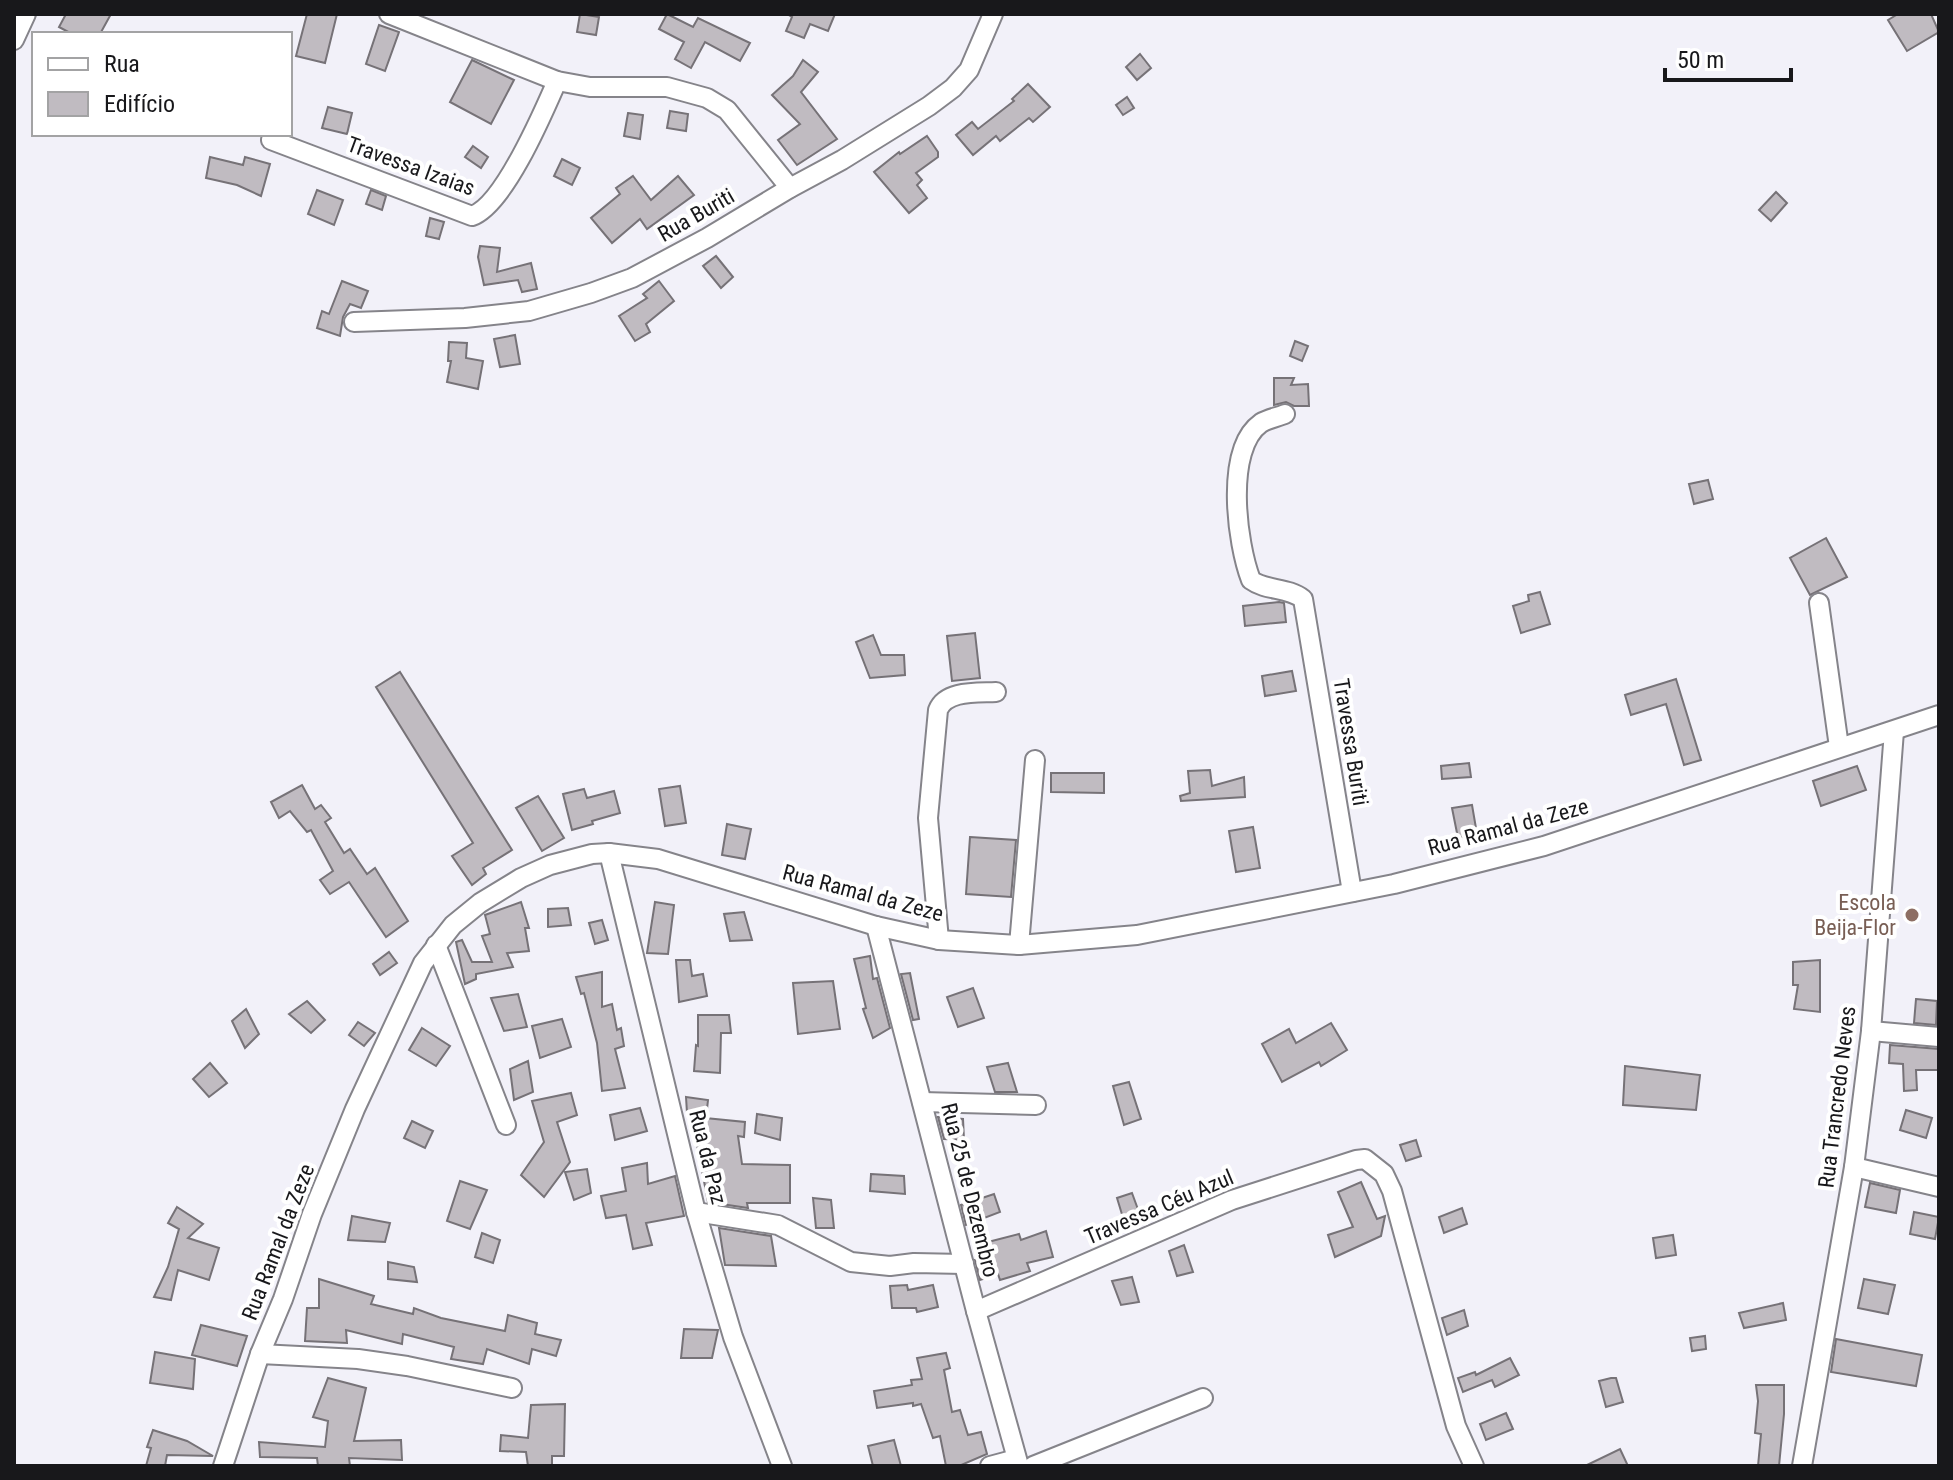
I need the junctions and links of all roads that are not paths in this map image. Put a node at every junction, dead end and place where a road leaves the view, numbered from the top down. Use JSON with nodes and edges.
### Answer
{"nodes":[{"id":1,"x":26,"y":14,"type":"edge"},
{"id":2,"x":389,"y":14,"type":"edge"},
{"id":3,"x":993,"y":14,"type":"edge"},
{"id":4,"x":14,"y":40,"type":"edge"},
{"id":5,"x":557,"y":81,"type":"junction"},
{"id":6,"x":271,"y":140,"type":"dead end"},
{"id":7,"x":790,"y":188,"type":"junction"},
{"id":8,"x":354,"y":322,"type":"dead end"},
{"id":9,"x":1285,"y":414,"type":"dead end"},
{"id":10,"x":1819,"y":603,"type":"dead end"},
{"id":11,"x":996,"y":692,"type":"dead end"},
{"id":12,"x":1939,"y":715,"type":"edge"},
{"id":13,"x":1894,"y":731,"type":"junction"},
{"id":14,"x":1839,"y":747,"type":"junction"},
{"id":15,"x":1035,"y":760,"type":"dead end"},
{"id":16,"x":609,"y":853,"type":"junction"},
{"id":17,"x":1352,"y":892,"type":"junction"},
{"id":18,"x":876,"y":926,"type":"junction"},
{"id":19,"x":939,"y":940,"type":"junction"},
{"id":20,"x":436,"y":945,"type":"junction"},
{"id":21,"x":1019,"y":945,"type":"junction"},
{"id":22,"x":1871,"y":1031,"type":"junction"},
{"id":23,"x":1939,"y":1037,"type":"edge"},
{"id":24,"x":922,"y":1102,"type":"junction"},
{"id":25,"x":1036,"y":1105,"type":"dead end"},
{"id":26,"x":506,"y":1125,"type":"dead end"},
{"id":27,"x":1854,"y":1167,"type":"junction"},
{"id":28,"x":1939,"y":1187,"type":"edge"},
{"id":29,"x":696,"y":1212,"type":"junction"},
{"id":30,"x":964,"y":1264,"type":"junction"},
{"id":31,"x":976,"y":1311,"type":"junction"},
{"id":32,"x":260,"y":1354,"type":"junction"},
{"id":33,"x":512,"y":1388,"type":"dead end"},
{"id":34,"x":1203,"y":1398,"type":"dead end"},
{"id":35,"x":1023,"y":1464,"type":"edge"},
{"id":36,"x":223,"y":1466,"type":"edge"},
{"id":37,"x":782,"y":1466,"type":"edge"},
{"id":38,"x":990,"y":1466,"type":"edge"},
{"id":39,"x":1474,"y":1466,"type":"edge"},
{"id":40,"x":1802,"y":1466,"type":"edge"}],
"edges":[{"from":1,"to":4,"type":"street"},
{"from":2,"to":5,"type":"street"},
{"from":3,"to":7,"type":"street","name":"Rua Buriti"},
{"from":5,"to":6,"type":"street","name":"Travessa Izaias"},
{"from":5,"to":7,"type":"street"},
{"from":7,"to":8,"type":"street","name":"Rua Buriti"},
{"from":9,"to":17,"type":"street","name":"Travessa Buriti"},
{"from":10,"to":14,"type":"street"},
{"from":11,"to":19,"type":"street"},
{"from":12,"to":13,"type":"street","name":"Rua Ramal da Zeze"},
{"from":13,"to":14,"type":"street","name":"Rua Ramal da Zeze"},
{"from":13,"to":22,"type":"street","name":"Rua Trancredo Neves"},
{"from":14,"to":17,"type":"street","name":"Rua Ramal da Zeze"},
{"from":15,"to":21,"type":"street"},
{"from":16,"to":18,"type":"street","name":"Rua Ramal da Zeze"},
{"from":16,"to":20,"type":"street","name":"Rua Ramal da Zeze"},
{"from":16,"to":29,"type":"street","name":"Rua da Paz"},
{"from":17,"to":21,"type":"street","name":"Rua Ramal da Zeze"},
{"from":18,"to":19,"type":"street","name":"Rua Ramal da Zeze"},
{"from":18,"to":24,"type":"street","name":"Rua 25 de Dezembro"},
{"from":19,"to":21,"type":"street","name":"Rua Ramal da Zeze"},
{"from":20,"to":26,"type":"street"},
{"from":20,"to":32,"type":"street","name":"Rua Ramal da Zeze"},
{"from":22,"to":23,"type":"street"},
{"from":22,"to":27,"type":"street","name":"Rua Trancredo Neves"},
{"from":24,"to":25,"type":"street"},
{"from":24,"to":30,"type":"street","name":"Rua 25 de Dezembro"},
{"from":27,"to":28,"type":"street"},
{"from":27,"to":40,"type":"street","name":"Rua Trancredo Neves"},
{"from":29,"to":30,"type":"street"},
{"from":29,"to":37,"type":"street","name":"Rua da Paz"},
{"from":30,"to":31,"type":"street","name":"Rua 25 de Dezembro"},
{"from":31,"to":35,"type":"street","name":"Rua 25 de Dezembro"},
{"from":31,"to":39,"type":"street","name":"Travessa Céu Azul"},
{"from":32,"to":33,"type":"street"},
{"from":32,"to":36,"type":"street","name":"Rua Ramal da Zeze"},
{"from":34,"to":35,"type":"street"},
{"from":35,"to":38,"type":"street"}]}
